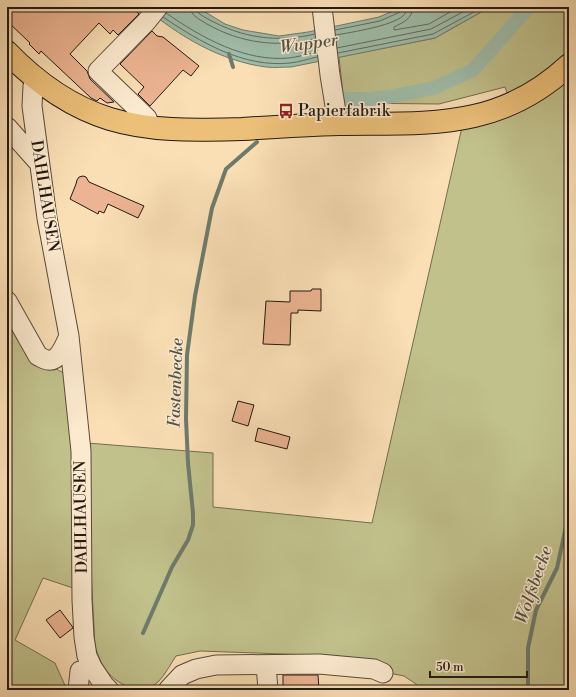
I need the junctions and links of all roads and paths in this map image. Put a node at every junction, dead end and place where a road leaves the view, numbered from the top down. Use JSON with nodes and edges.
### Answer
{"nodes":[{"id":1,"x":323,"y":11,"type":"edge"},
{"id":2,"x":152,"y":14,"type":"edge"},
{"id":3,"x":7,"y":52,"type":"edge"},
{"id":4,"x":569,"y":65,"type":"edge"},
{"id":5,"x":37,"y":79,"type":"junction"},
{"id":6,"x":338,"y":124,"type":"junction"},
{"id":7,"x":7,"y":127,"type":"edge"},
{"id":8,"x":150,"y":127,"type":"junction"},
{"id":9,"x":40,"y":163,"type":"junction"},
{"id":10,"x":7,"y":301,"type":"edge"},
{"id":11,"x":69,"y":336,"type":"junction"},
{"id":12,"x":266,"y":665,"type":"junction"},
{"id":13,"x":80,"y":671,"type":"dead end"},
{"id":14,"x":383,"y":673,"type":"dead end"},
{"id":15,"x":78,"y":690,"type":"edge"},
{"id":16,"x":109,"y":690,"type":"edge"},
{"id":17,"x":168,"y":690,"type":"edge"},
{"id":18,"x":268,"y":690,"type":"edge"}],
"edges":[{"from":1,"to":6,"type":"street"},
{"from":2,"to":8,"type":"street"},
{"from":3,"to":5,"type":"main road"},
{"from":4,"to":6,"type":"main road"},
{"from":5,"to":8,"type":"main road"},
{"from":5,"to":9,"type":"street","name":"DAHLHAUSEN"},
{"from":6,"to":8,"type":"main road"},
{"from":7,"to":9,"type":"street"},
{"from":9,"to":11,"type":"street","name":"DAHLHAUSEN"},
{"from":10,"to":11,"type":"street"},
{"from":11,"to":16,"type":"street","name":"DAHLHAUSEN"},
{"from":12,"to":14,"type":"street"},
{"from":12,"to":17,"type":"street"},
{"from":12,"to":18,"type":"street"},
{"from":13,"to":15,"type":"street"}]}
